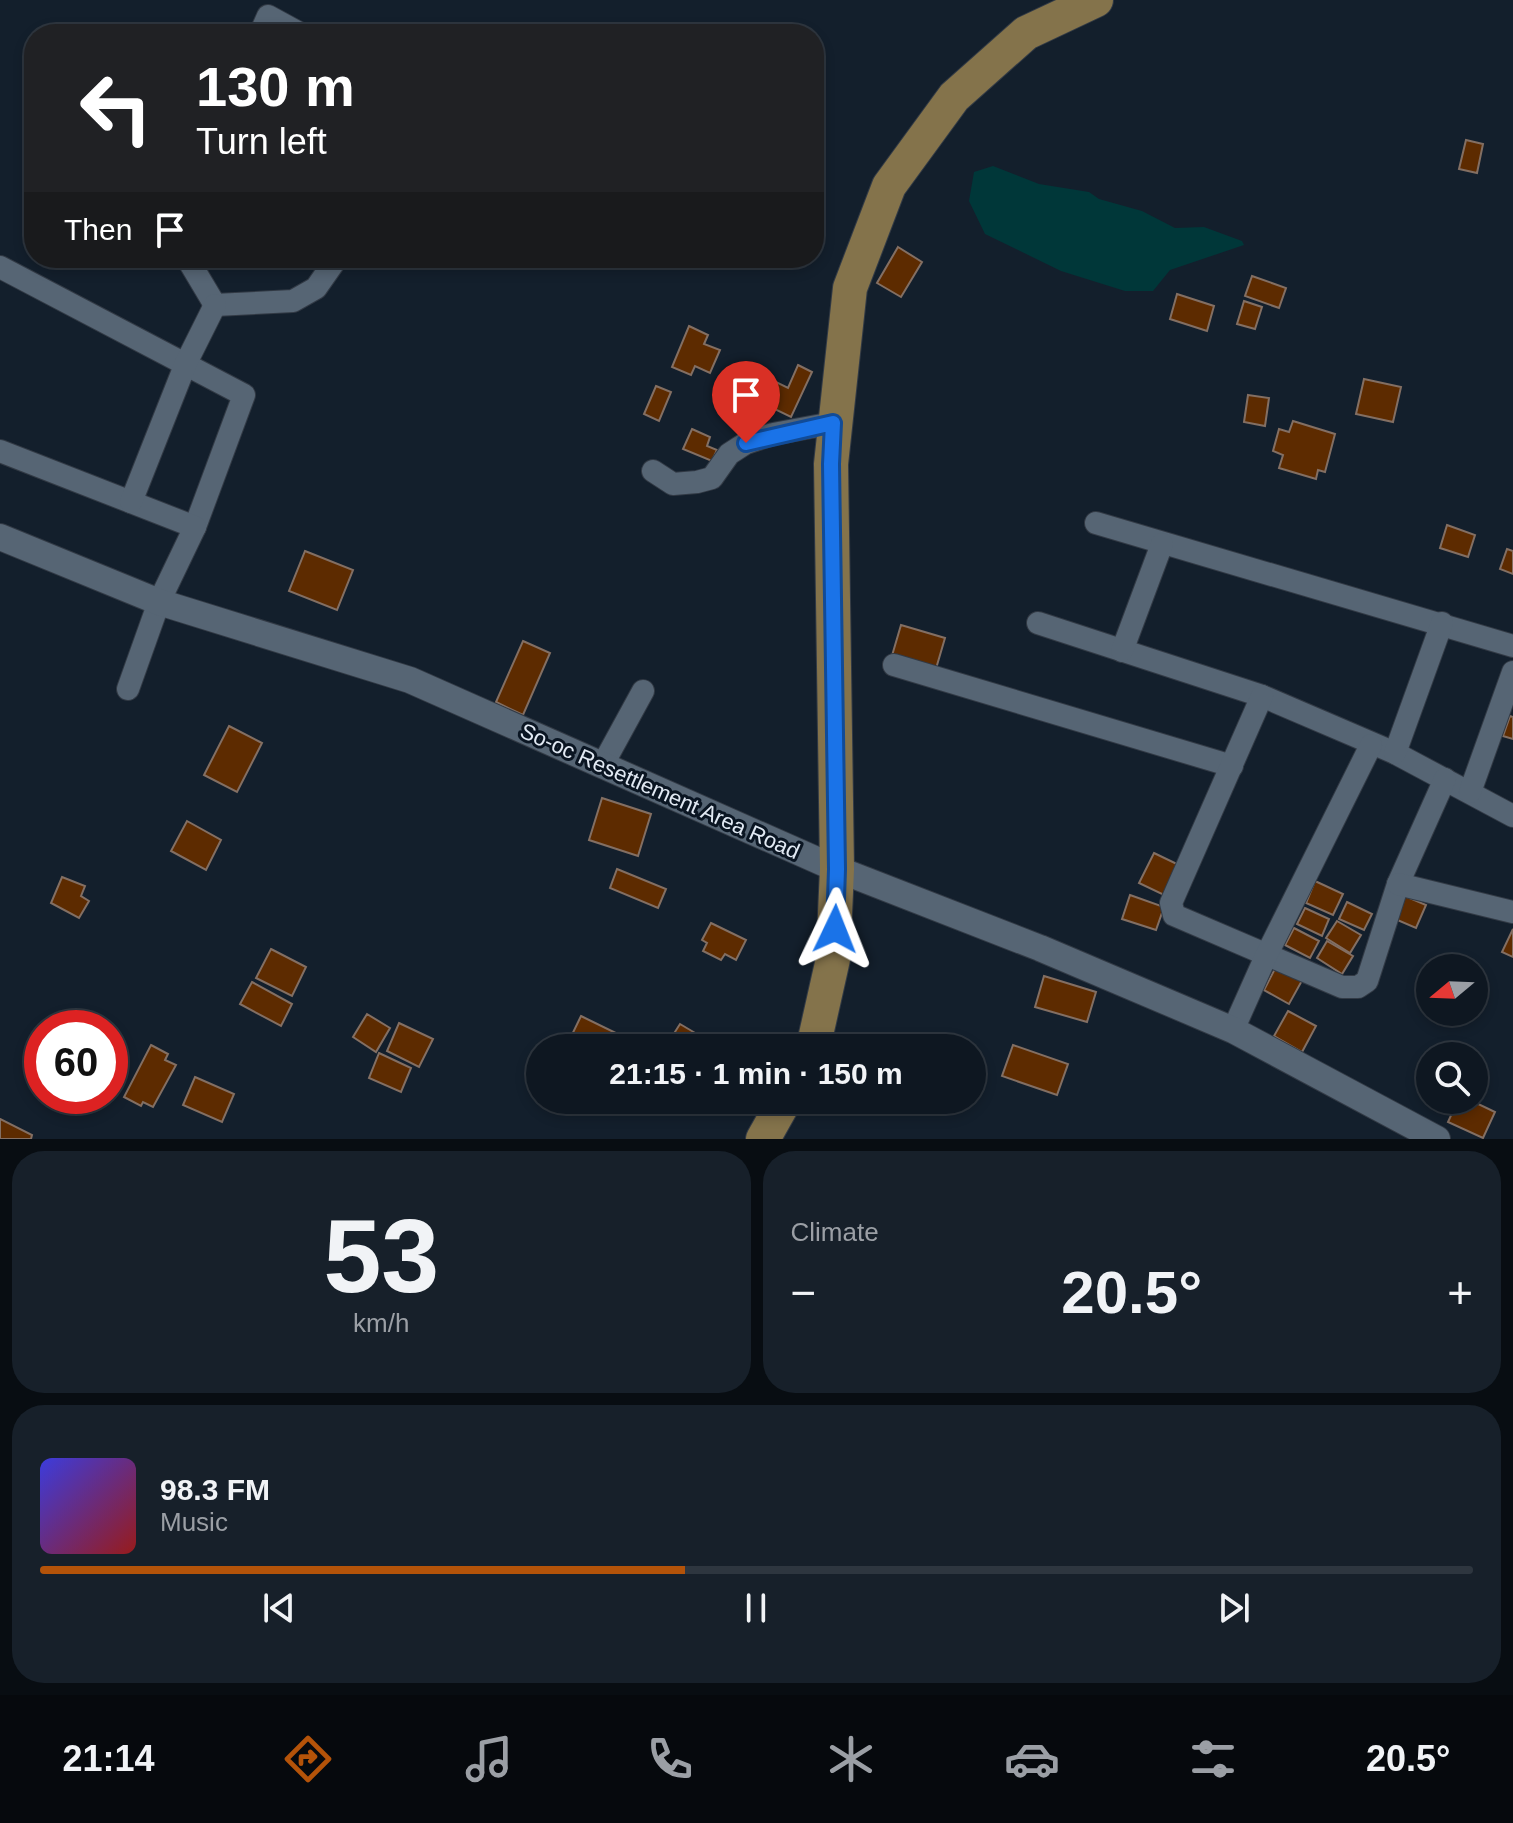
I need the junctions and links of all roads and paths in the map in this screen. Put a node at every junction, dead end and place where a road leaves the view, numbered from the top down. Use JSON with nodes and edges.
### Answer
{"nodes":[{"id":1,"x":1096,"y":0,"type":"edge"},
{"id":2,"x":264,"y":24,"type":"edge"},
{"id":3,"x":283,"y":24,"type":"edge"},
{"id":4,"x":0,"y":267,"type":"edge"},
{"id":5,"x":193,"y":268,"type":"edge"},
{"id":6,"x":330,"y":268,"type":"edge"},
{"id":7,"x":215,"y":305,"type":"junction"},
{"id":8,"x":186,"y":363,"type":"junction"},
{"id":9,"x":833,"y":423,"type":"junction"},
{"id":10,"x":0,"y":451,"type":"edge"},
{"id":11,"x":653,"y":471,"type":"dead end"},
{"id":12,"x":131,"y":502,"type":"junction"},
{"id":13,"x":1096,"y":523,"type":"dead end"},
{"id":14,"x":195,"y":527,"type":"junction"},
{"id":15,"x":0,"y":537,"type":"edge"},
{"id":16,"x":1162,"y":544,"type":"junction"},
{"id":17,"x":159,"y":602,"type":"junction"},
{"id":18,"x":1038,"y":623,"type":"dead end"},
{"id":19,"x":1442,"y":623,"type":"junction"},
{"id":20,"x":1513,"y":646,"type":"edge"},
{"id":21,"x":1122,"y":651,"type":"junction"},
{"id":22,"x":894,"y":665,"type":"dead end"},
{"id":23,"x":1513,"y":672,"type":"edge"},
{"id":24,"x":128,"y":689,"type":"dead end"},
{"id":25,"x":643,"y":691,"type":"dead end"},
{"id":26,"x":1262,"y":696,"type":"junction"},
{"id":27,"x":1371,"y":745,"type":"junction"},
{"id":28,"x":1395,"y":753,"type":"junction"},
{"id":29,"x":602,"y":766,"type":"junction"},
{"id":30,"x":1232,"y":766,"type":"junction"},
{"id":31,"x":1445,"y":779,"type":"junction"},
{"id":32,"x":1470,"y":792,"type":"junction"},
{"id":33,"x":1513,"y":816,"type":"edge"},
{"id":34,"x":837,"y":869,"type":"junction"},
{"id":35,"x":1398,"y":884,"type":"junction"},
{"id":36,"x":1513,"y":912,"type":"edge"},
{"id":37,"x":1266,"y":956,"type":"junction"},
{"id":38,"x":1233,"y":1030,"type":"junction"},
{"id":39,"x":816,"y":1034,"type":"edge"},
{"id":40,"x":777,"y":1114,"type":"edge"},
{"id":41,"x":1406,"y":1132,"type":"edge"},
{"id":42,"x":763,"y":1139,"type":"edge"},
{"id":43,"x":1437,"y":1139,"type":"edge"}],
"edges":[{"from":1,"to":9,"type":"main road"},
{"from":2,"to":3,"type":"street"},
{"from":4,"to":8,"type":"street"},
{"from":5,"to":7,"type":"street"},
{"from":6,"to":7,"type":"street"},
{"from":7,"to":8,"type":"street"},
{"from":8,"to":12,"type":"street"},
{"from":8,"to":14,"type":"street"},
{"from":9,"to":11,"type":"street"},
{"from":9,"to":34,"type":"main road"},
{"from":10,"to":12,"type":"street"},
{"from":12,"to":14,"type":"street"},
{"from":13,"to":16,"type":"street"},
{"from":14,"to":17,"type":"street"},
{"from":15,"to":17,"type":"street","name":"So-oc Resettlement Area Road"},
{"from":16,"to":19,"type":"street"},
{"from":16,"to":21,"type":"street"},
{"from":17,"to":24,"type":"street"},
{"from":17,"to":29,"type":"street","name":"So-oc Resettlement Area Road"},
{"from":18,"to":21,"type":"street"},
{"from":19,"to":20,"type":"street"},
{"from":19,"to":28,"type":"street"},
{"from":21,"to":26,"type":"street"},
{"from":22,"to":30,"type":"street"},
{"from":23,"to":32,"type":"street"},
{"from":25,"to":29,"type":"street"},
{"from":26,"to":27,"type":"street"},
{"from":26,"to":30,"type":"street"},
{"from":27,"to":28,"type":"street"},
{"from":27,"to":37,"type":"street"},
{"from":28,"to":31,"type":"street"},
{"from":29,"to":34,"type":"street","name":"So-oc Resettlement Area Road"},
{"from":30,"to":37,"type":"street"},
{"from":31,"to":32,"type":"street"},
{"from":31,"to":35,"type":"street"},
{"from":32,"to":33,"type":"street"},
{"from":34,"to":38,"type":"street","name":"So-oc Resettlement Area Road"},
{"from":34,"to":39,"type":"main road"},
{"from":35,"to":36,"type":"street"},
{"from":35,"to":37,"type":"street"},
{"from":37,"to":38,"type":"street"},
{"from":38,"to":41,"type":"street","name":"So-oc Resettlement Area Road"},
{"from":40,"to":42,"type":"main road"},
{"from":41,"to":43,"type":"street","name":"So-oc Resettlement Area Road"}]}
